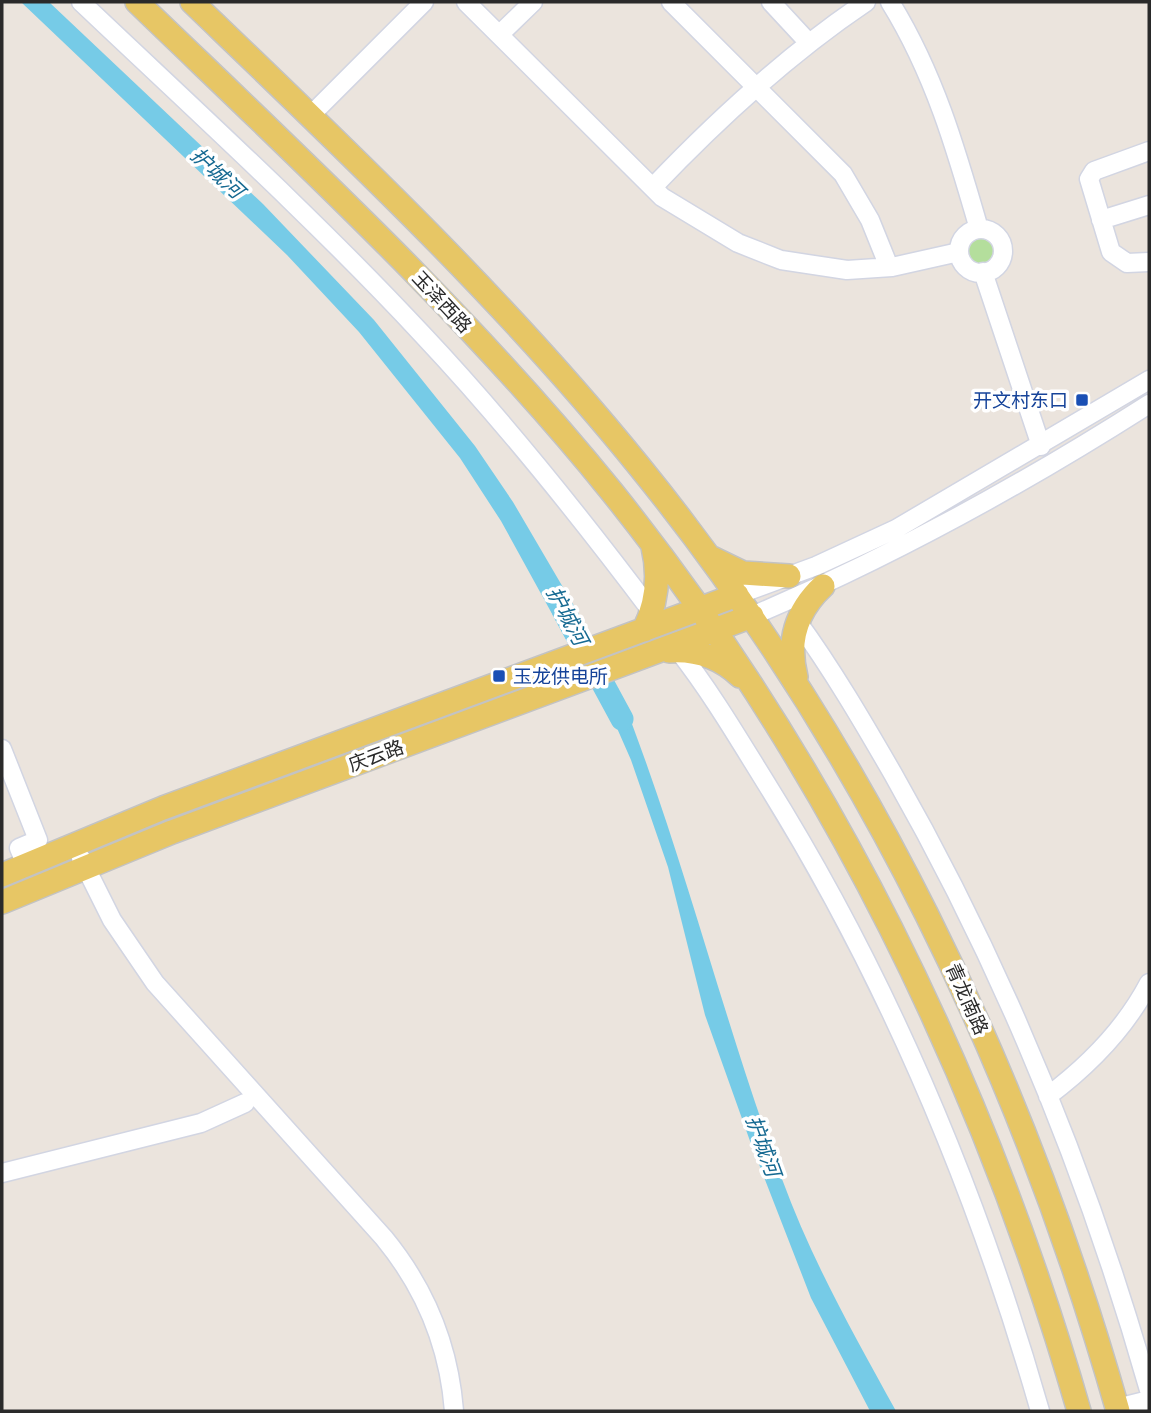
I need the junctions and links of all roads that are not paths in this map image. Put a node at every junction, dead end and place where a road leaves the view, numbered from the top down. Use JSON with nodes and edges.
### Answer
{"nodes":[{"id":1,"x":81,"y":2,"type":"edge"},
{"id":2,"x":137,"y":2,"type":"edge"},
{"id":3,"x":192,"y":2,"type":"edge"},
{"id":4,"x":424,"y":2,"type":"edge"},
{"id":5,"x":466,"y":2,"type":"edge"},
{"id":6,"x":533,"y":2,"type":"edge"},
{"id":7,"x":671,"y":2,"type":"edge"},
{"id":8,"x":771,"y":2,"type":"edge"},
{"id":9,"x":866,"y":2,"type":"edge"},
{"id":10,"x":890,"y":2,"type":"edge"},
{"id":11,"x":499,"y":35,"type":"junction"},
{"id":12,"x":809,"y":43,"type":"junction"},
{"id":13,"x":757,"y":86,"type":"junction"},
{"id":14,"x":311,"y":115,"type":"junction"},
{"id":15,"x":1149,"y":152,"type":"edge"},
{"id":16,"x":653,"y":187,"type":"junction"},
{"id":17,"x":1149,"y":205,"type":"edge"},
{"id":18,"x":1101,"y":220,"type":"junction"},
{"id":19,"x":979,"y":229,"type":"junction"},
{"id":20,"x":959,"y":252,"type":"junction"},
{"id":21,"x":1149,"y":262,"type":"edge"},
{"id":22,"x":888,"y":267,"type":"junction"},
{"id":23,"x":983,"y":272,"type":"junction"},
{"id":24,"x":1149,"y":380,"type":"edge"},
{"id":25,"x":1149,"y":404,"type":"edge"},
{"id":26,"x":1041,"y":446,"type":"junction"},
{"id":27,"x":652,"y":544,"type":"junction"},
{"id":28,"x":710,"y":558,"type":"junction"},
{"id":29,"x":789,"y":576,"type":"junction"},
{"id":30,"x":823,"y":586,"type":"junction"},
{"id":31,"x":737,"y":595,"type":"junction"},
{"id":32,"x":701,"y":609,"type":"junction"},
{"id":33,"x":752,"y":617,"type":"junction"},
{"id":34,"x":648,"y":621,"type":"junction"},
{"id":35,"x":797,"y":621,"type":"junction"},
{"id":36,"x":715,"y":630,"type":"junction"},
{"id":37,"x":667,"y":652,"type":"junction"},
{"id":38,"x":756,"y":690,"type":"junction"},
{"id":39,"x":807,"y":699,"type":"junction"},
{"id":40,"x":2,"y":749,"type":"edge"},
{"id":41,"x":70,"y":846,"type":"junction"},
{"id":42,"x":26,"y":865,"type":"junction"},
{"id":43,"x":80,"y":870,"type":"junction"},
{"id":44,"x":2,"y":875,"type":"edge"},
{"id":45,"x":2,"y":901,"type":"edge"},
{"id":46,"x":1149,"y":983,"type":"edge"},
{"id":47,"x":1048,"y":1096,"type":"junction"},
{"id":48,"x":245,"y":1103,"type":"junction"},
{"id":49,"x":2,"y":1173,"type":"edge"},
{"id":50,"x":1149,"y":1390,"type":"edge"},
{"id":51,"x":1149,"y":1400,"type":"edge"},
{"id":52,"x":1118,"y":1409,"type":"edge"},
{"id":53,"x":442,"y":1411,"type":"edge"},
{"id":54,"x":454,"y":1411,"type":"edge"},
{"id":55,"x":1040,"y":1411,"type":"edge"},
{"id":56,"x":1079,"y":1411,"type":"edge"}],
"edges":[{"from":1,"to":34,"type":"street"},
{"from":2,"to":27,"type":"main road","name":"玉泽西路"},
{"from":3,"to":14,"type":"main road","name":"玉泽西路"},
{"from":4,"to":14,"type":"street"},
{"from":5,"to":11,"type":"street"},
{"from":6,"to":11,"type":"street"},
{"from":7,"to":13,"type":"street"},
{"from":8,"to":12,"type":"street"},
{"from":9,"to":12,"type":"street"},
{"from":10,"to":19,"type":"street"},
{"from":11,"to":16,"type":"street"},
{"from":12,"to":13,"type":"street"},
{"from":13,"to":16,"type":"street"},
{"from":13,"to":22,"type":"street"},
{"from":14,"to":28,"type":"main road","name":"玉泽西路"},
{"from":15,"to":18,"type":"street"},
{"from":16,"to":22,"type":"street"},
{"from":17,"to":18,"type":"street"},
{"from":18,"to":21,"type":"street"},
{"from":19,"to":20,"type":"street"},
{"from":19,"to":23,"type":"street"},
{"from":20,"to":22,"type":"street"},
{"from":20,"to":23,"type":"street"},
{"from":23,"to":26,"type":"street"},
{"from":24,"to":26,"type":"street"},
{"from":25,"to":30,"type":"street"},
{"from":26,"to":29,"type":"street"},
{"from":27,"to":32,"type":"main road","name":"玉泽西路"},
{"from":27,"to":34,"type":"main road"},
{"from":28,"to":29,"type":"main road"},
{"from":28,"to":31,"type":"main road","name":"玉泽西路"},
{"from":29,"to":31,"type":"street"},
{"from":30,"to":33,"type":"street"},
{"from":30,"to":35,"type":"main road"},
{"from":31,"to":32,"type":"main road","name":"庆云路"},
{"from":31,"to":33,"type":"main road","name":"玉泽西路"},
{"from":32,"to":34,"type":"main road","name":"庆云路"},
{"from":32,"to":36,"type":"main road","name":"玉泽西路"},
{"from":33,"to":36,"type":"main road","name":"庆云路"},
{"from":33,"to":39,"type":"main road","name":"青龙南路"},
{"from":34,"to":41,"type":"main road","name":"庆云路"},
{"from":35,"to":39,"type":"main road"},
{"from":35,"to":47,"type":"street"},
{"from":36,"to":37,"type":"main road","name":"庆云路"},
{"from":36,"to":38,"type":"main road","name":"青龙南路"},
{"from":37,"to":38,"type":"main road"},
{"from":37,"to":43,"type":"main road","name":"庆云路"},
{"from":37,"to":55,"type":"street"},
{"from":38,"to":56,"type":"main road","name":"青龙南路"},
{"from":39,"to":52,"type":"main road","name":"青龙南路"},
{"from":40,"to":42,"type":"street"},
{"from":41,"to":42,"type":"main road","name":"庆云路"},
{"from":41,"to":43,"type":"street"},
{"from":42,"to":44,"type":"main road","name":"庆云路"},
{"from":43,"to":45,"type":"main road","name":"庆云路"},
{"from":43,"to":48,"type":"street"},
{"from":43,"to":54,"type":"street"},
{"from":46,"to":47,"type":"street"},
{"from":47,"to":50,"type":"street"},
{"from":48,"to":49,"type":"street"},
{"from":48,"to":53,"type":"street"},
{"from":51,"to":52,"type":"street"}]}
